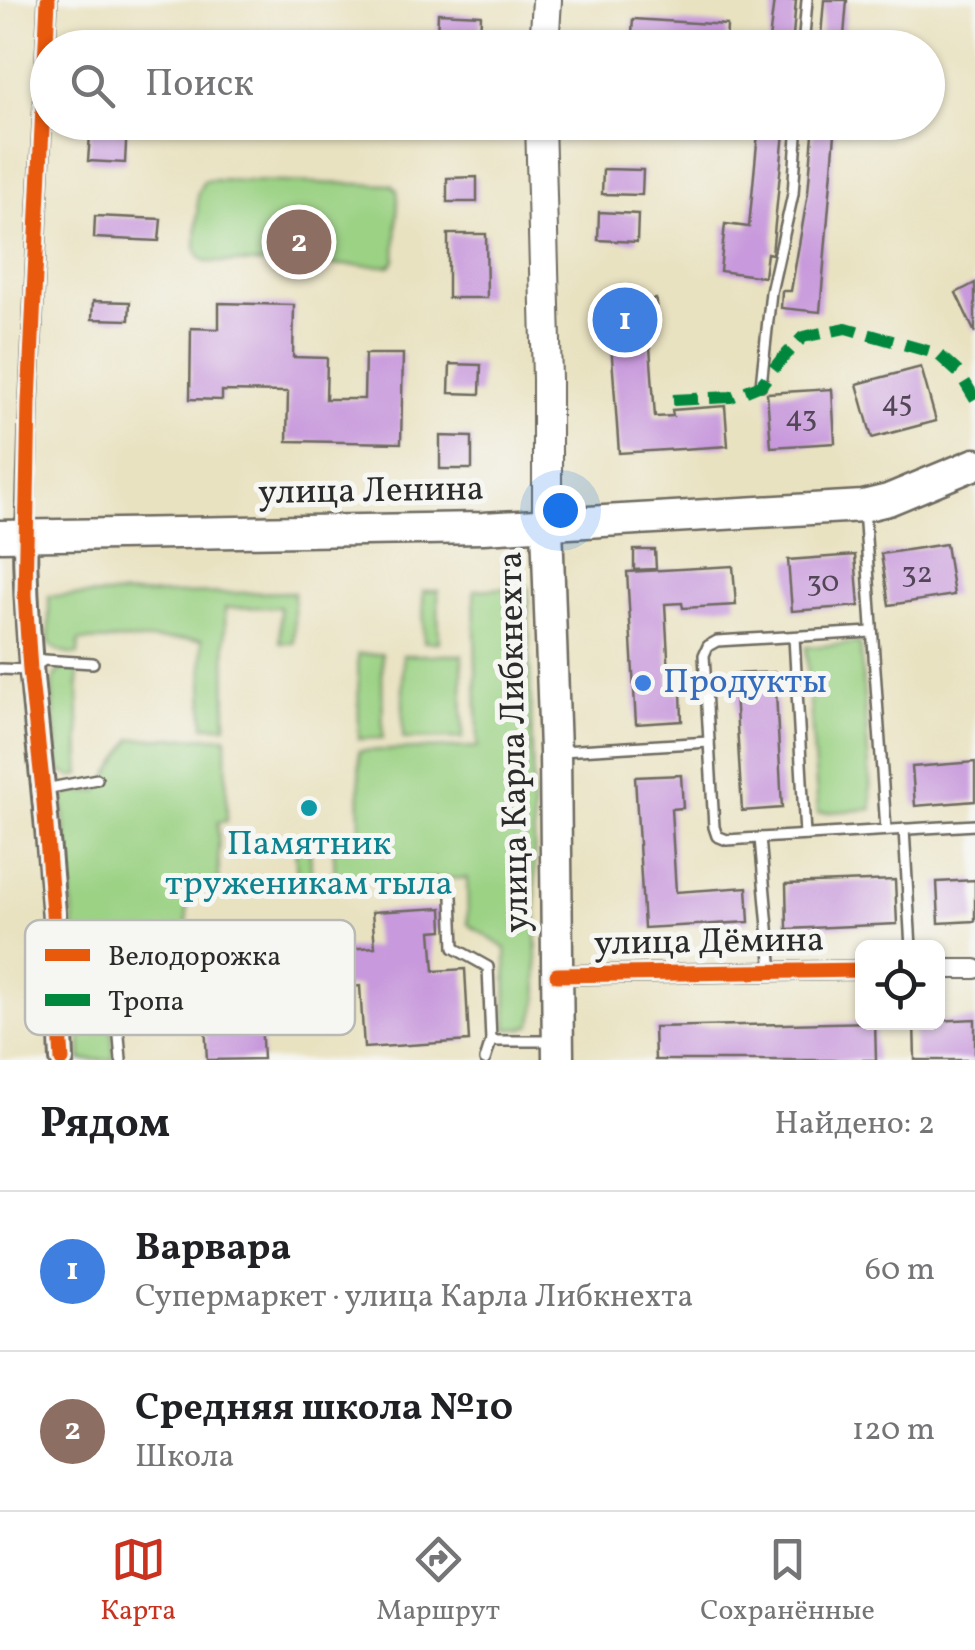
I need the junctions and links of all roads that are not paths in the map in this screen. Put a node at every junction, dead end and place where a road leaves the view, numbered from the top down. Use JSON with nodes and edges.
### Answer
{"nodes":[{"id":1,"x":48,"y":0,"type":"edge"},
{"id":2,"x":547,"y":0,"type":"edge"},
{"id":3,"x":807,"y":0,"type":"edge"},
{"id":4,"x":47,"y":30,"type":"edge"},
{"id":5,"x":545,"y":30,"type":"edge"},
{"id":6,"x":805,"y":30,"type":"edge"},
{"id":7,"x":43,"y":140,"type":"edge"},
{"id":8,"x":540,"y":140,"type":"edge"},
{"id":9,"x":797,"y":140,"type":"edge"},
{"id":10,"x":760,"y":384,"type":"dead end"},
{"id":11,"x":975,"y":464,"type":"edge"},
{"id":12,"x":863,"y":506,"type":"junction"},
{"id":13,"x":547,"y":526,"type":"junction"},
{"id":14,"x":13,"y":536,"type":"edge"},
{"id":15,"x":871,"y":632,"type":"junction"},
{"id":16,"x":794,"y":637,"type":"junction"},
{"id":17,"x":94,"y":663,"type":"dead end"},
{"id":18,"x":0,"y":669,"type":"edge"},
{"id":19,"x":30,"y":670,"type":"junction"},
{"id":20,"x":709,"y":742,"type":"junction"},
{"id":21,"x":554,"y":751,"type":"junction"},
{"id":22,"x":96,"y":779,"type":"dead end"},
{"id":23,"x":43,"y":790,"type":"junction"},
{"id":24,"x":975,"y":825,"type":"edge"},
{"id":25,"x":904,"y":829,"type":"junction"},
{"id":26,"x":886,"y":830,"type":"junction"},
{"id":27,"x":805,"y":835,"type":"junction"},
{"id":28,"x":760,"y":838,"type":"junction"},
{"id":29,"x":452,"y":897,"type":"dead end"},
{"id":30,"x":52,"y":920,"type":"edge"},
{"id":31,"x":911,"y":940,"type":"edge"},
{"id":32,"x":975,"y":968,"type":"edge"},
{"id":33,"x":945,"y":969,"type":"edge"},
{"id":34,"x":855,"y":970,"type":"edge"},
{"id":35,"x":772,"y":972,"type":"junction"},
{"id":36,"x":557,"y":975,"type":"junction"},
{"id":37,"x":60,"y":1035,"type":"edge"},
{"id":38,"x":119,"y":1035,"type":"edge"},
{"id":39,"x":491,"y":1041,"type":"junction"},
{"id":40,"x":558,"y":1050,"type":"edge"},
{"id":41,"x":62,"y":1060,"type":"edge"},
{"id":42,"x":121,"y":1060,"type":"edge"},
{"id":43,"x":485,"y":1060,"type":"edge"}],
"edges":[{"from":1,"to":4,"type":"street"},
{"from":2,"to":5,"type":"main road"},
{"from":3,"to":6,"type":"lane"},
{"from":7,"to":14,"type":"street"},
{"from":8,"to":13,"type":"main road","name":"улица Карла Либкнехта"},
{"from":9,"to":10,"type":"lane"},
{"from":11,"to":12,"type":"main road","name":"улица Ленина"},
{"from":12,"to":13,"type":"main road","name":"улица Ленина"},
{"from":12,"to":15,"type":"lane"},
{"from":13,"to":14,"type":"main road","name":"улица Ленина"},
{"from":13,"to":21,"type":"main road","name":"улица Карла Либкнехта"},
{"from":14,"to":19,"type":"street"},
{"from":15,"to":16,"type":"lane"},
{"from":15,"to":26,"type":"lane"},
{"from":16,"to":20,"type":"lane"},
{"from":16,"to":27,"type":"lane"},
{"from":17,"to":19,"type":"lane"},
{"from":18,"to":19,"type":"lane"},
{"from":19,"to":23,"type":"street"},
{"from":20,"to":21,"type":"lane"},
{"from":20,"to":28,"type":"lane"},
{"from":21,"to":36,"type":"main road","name":"улица Карла Либкнехта"},
{"from":22,"to":23,"type":"lane"},
{"from":23,"to":30,"type":"street"},
{"from":24,"to":25,"type":"lane"},
{"from":25,"to":26,"type":"lane"},
{"from":25,"to":31,"type":"lane"},
{"from":26,"to":27,"type":"lane"},
{"from":27,"to":28,"type":"lane"},
{"from":28,"to":35,"type":"lane"},
{"from":29,"to":39,"type":"lane"},
{"from":32,"to":33,"type":"street"},
{"from":34,"to":35,"type":"street","name":"улица Дёмина"},
{"from":35,"to":36,"type":"street","name":"улица Дёмина"},
{"from":36,"to":40,"type":"main road","name":"улица Карла Либкнехта"},
{"from":37,"to":41,"type":"street"},
{"from":38,"to":42,"type":"lane"},
{"from":39,"to":40,"type":"lane"},
{"from":39,"to":43,"type":"lane"}]}
